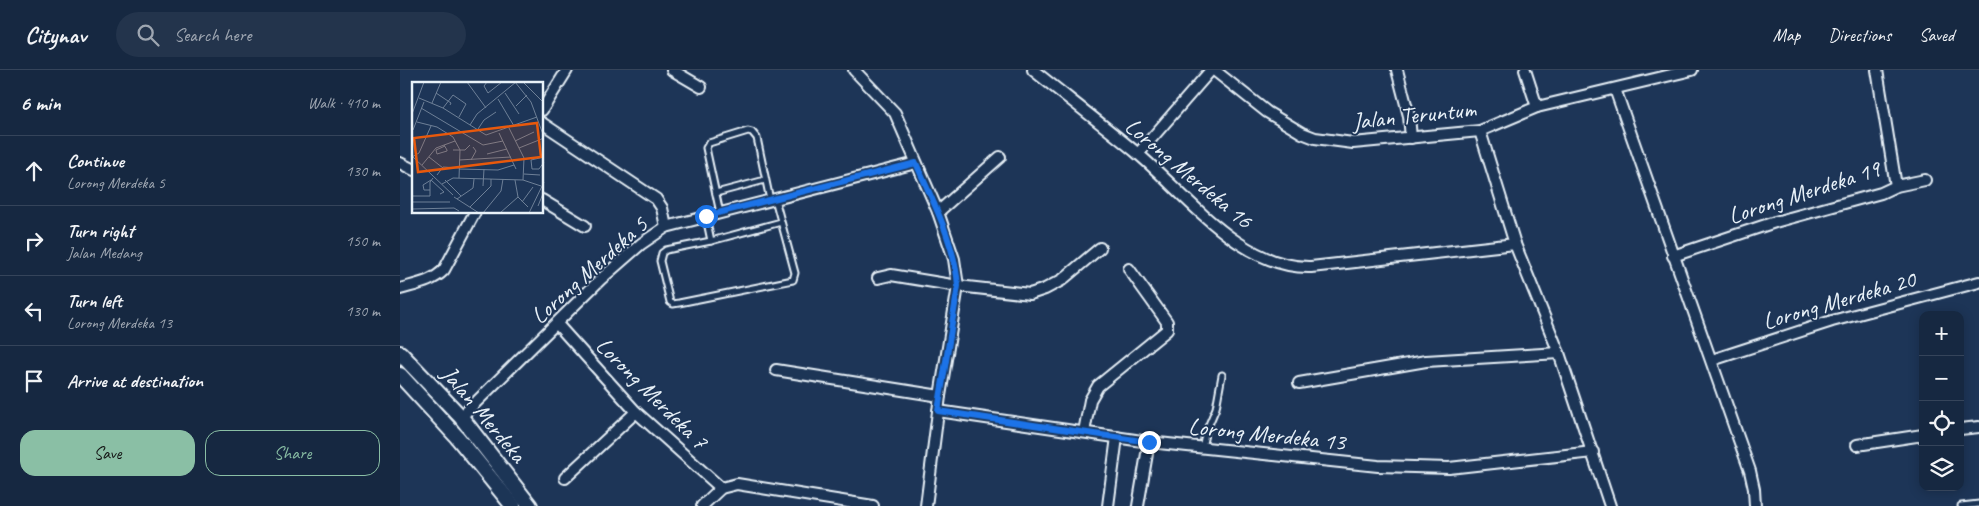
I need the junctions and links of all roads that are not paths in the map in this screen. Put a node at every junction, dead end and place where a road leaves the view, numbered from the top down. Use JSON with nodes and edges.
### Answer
{"nodes":[{"id":1,"x":567,"y":70,"type":"edge"},
{"id":2,"x":672,"y":70,"type":"edge"},
{"id":3,"x":854,"y":70,"type":"edge"},
{"id":4,"x":1033,"y":70,"type":"edge"},
{"id":5,"x":1212,"y":70,"type":"edge"},
{"id":6,"x":1397,"y":70,"type":"edge"},
{"id":7,"x":1525,"y":70,"type":"edge"},
{"id":8,"x":1690,"y":70,"type":"edge"},
{"id":9,"x":1877,"y":70,"type":"edge"},
{"id":10,"x":701,"y":87,"type":"dead end"},
{"id":11,"x":1615,"y":89,"type":"junction"},
{"id":12,"x":544,"y":107,"type":"edge"},
{"id":13,"x":1538,"y":107,"type":"junction"},
{"id":14,"x":544,"y":124,"type":"edge"},
{"id":15,"x":1480,"y":131,"type":"junction"},
{"id":16,"x":1411,"y":138,"type":"junction"},
{"id":17,"x":1138,"y":154,"type":"junction"},
{"id":18,"x":1000,"y":157,"type":"dead end"},
{"id":19,"x":400,"y":163,"type":"edge"},
{"id":20,"x":916,"y":163,"type":"junction"},
{"id":21,"x":412,"y":169,"type":"edge"},
{"id":22,"x":765,"y":180,"type":"junction"},
{"id":23,"x":1925,"y":180,"type":"dead end"},
{"id":24,"x":1896,"y":186,"type":"junction"},
{"id":25,"x":716,"y":193,"type":"junction"},
{"id":26,"x":773,"y":199,"type":"junction"},
{"id":27,"x":544,"y":201,"type":"edge"},
{"id":28,"x":938,"y":212,"type":"junction"},
{"id":29,"x":720,"y":213,"type":"junction"},
{"id":30,"x":475,"y":214,"type":"edge"},
{"id":31,"x":706,"y":216,"type":"junction"},
{"id":32,"x":781,"y":222,"type":"junction"},
{"id":33,"x":586,"y":226,"type":"dead end"},
{"id":34,"x":666,"y":227,"type":"junction"},
{"id":35,"x":711,"y":241,"type":"junction"},
{"id":36,"x":1515,"y":244,"type":"junction"},
{"id":37,"x":1100,"y":248,"type":"dead end"},
{"id":38,"x":1672,"y":256,"type":"junction"},
{"id":39,"x":1129,"y":269,"type":"dead end"},
{"id":40,"x":878,"y":278,"type":"dead end"},
{"id":41,"x":1979,"y":282,"type":"edge"},
{"id":42,"x":958,"y":286,"type":"junction"},
{"id":43,"x":400,"y":289,"type":"edge"},
{"id":44,"x":557,"y":324,"type":"junction"},
{"id":45,"x":400,"y":353,"type":"edge"},
{"id":46,"x":1559,"y":353,"type":"junction"},
{"id":47,"x":1712,"y":360,"type":"junction"},
{"id":48,"x":776,"y":370,"type":"dead end"},
{"id":49,"x":400,"y":375,"type":"edge"},
{"id":50,"x":1222,"y":375,"type":"dead end"},
{"id":51,"x":1299,"y":382,"type":"dead end"},
{"id":52,"x":940,"y":396,"type":"junction"},
{"id":53,"x":938,"y":411,"type":"junction"},
{"id":54,"x":636,"y":412,"type":"junction"},
{"id":55,"x":462,"y":417,"type":"junction"},
{"id":56,"x":1979,"y":427,"type":"edge"},
{"id":57,"x":1964,"y":429,"type":"edge"},
{"id":58,"x":1084,"y":432,"type":"junction"},
{"id":59,"x":1919,"y":436,"type":"edge"},
{"id":60,"x":1117,"y":437,"type":"junction"},
{"id":61,"x":1149,"y":442,"type":"junction"},
{"id":62,"x":1858,"y":445,"type":"dead end"},
{"id":63,"x":1202,"y":448,"type":"junction"},
{"id":64,"x":1593,"y":452,"type":"junction"},
{"id":65,"x":566,"y":478,"type":"dead end"},
{"id":66,"x":721,"y":488,"type":"junction"},
{"id":67,"x":1979,"y":504,"type":"edge"},
{"id":68,"x":513,"y":506,"type":"edge"},
{"id":69,"x":530,"y":506,"type":"edge"},
{"id":70,"x":702,"y":506,"type":"edge"},
{"id":71,"x":873,"y":506,"type":"edge"},
{"id":72,"x":926,"y":506,"type":"edge"},
{"id":73,"x":1108,"y":506,"type":"edge"},
{"id":74,"x":1138,"y":506,"type":"edge"},
{"id":75,"x":1610,"y":506,"type":"edge"},
{"id":76,"x":1755,"y":506,"type":"edge"},
{"id":77,"x":1961,"y":506,"type":"edge"}],
"edges":[{"from":1,"to":12,"type":"street"},
{"from":2,"to":10,"type":"street"},
{"from":3,"to":20,"type":"street"},
{"from":4,"to":17,"type":"street","name":"Lorong Merdeka 16"},
{"from":5,"to":16,"type":"street","name":"Jalan Teruntum"},
{"from":5,"to":17,"type":"street"},
{"from":6,"to":16,"type":"street"},
{"from":7,"to":13,"type":"street"},
{"from":8,"to":11,"type":"street","name":"Jalan Teruntum"},
{"from":9,"to":24,"type":"street","name":"Lorong Merdeka 19"},
{"from":11,"to":13,"type":"street","name":"Jalan Teruntum"},
{"from":11,"to":38,"type":"street"},
{"from":13,"to":15,"type":"street","name":"Jalan Teruntum"},
{"from":14,"to":34,"type":"street"},
{"from":15,"to":16,"type":"street","name":"Jalan Teruntum"},
{"from":15,"to":36,"type":"street"},
{"from":17,"to":36,"type":"street","name":"Lorong Merdeka 16"},
{"from":18,"to":28,"type":"street"},
{"from":19,"to":21,"type":"street"},
{"from":20,"to":26,"type":"street","name":"Lorong Merdeka 5"},
{"from":20,"to":28,"type":"street"},
{"from":22,"to":25,"type":"lane"},
{"from":22,"to":25,"type":"lane"},
{"from":22,"to":26,"type":"lane"},
{"from":23,"to":24,"type":"street"},
{"from":24,"to":38,"type":"street","name":"Lorong Merdeka 19"},
{"from":25,"to":29,"type":"lane"},
{"from":26,"to":29,"type":"street","name":"Lorong Merdeka 5"},
{"from":26,"to":32,"type":"lane"},
{"from":27,"to":33,"type":"street"},
{"from":28,"to":42,"type":"street"},
{"from":29,"to":31,"type":"street","name":"Lorong Merdeka 5"},
{"from":30,"to":43,"type":"street"},
{"from":31,"to":34,"type":"street","name":"Lorong Merdeka 5"},
{"from":31,"to":35,"type":"lane"},
{"from":32,"to":35,"type":"lane"},
{"from":32,"to":35,"type":"lane"},
{"from":34,"to":44,"type":"street","name":"Lorong Merdeka 5"},
{"from":36,"to":46,"type":"street"},
{"from":37,"to":42,"type":"street"},
{"from":38,"to":47,"type":"street"},
{"from":39,"to":58,"type":"street"},
{"from":40,"to":42,"type":"street"},
{"from":41,"to":47,"type":"street","name":"Lorong Merdeka 20"},
{"from":42,"to":52,"type":"street"},
{"from":44,"to":54,"type":"street","name":"Lorong Merdeka 7"},
{"from":44,"to":55,"type":"street","name":"Lorong Merdeka 5"},
{"from":45,"to":55,"type":"main road","name":"Jalan Merdeka"},
{"from":46,"to":51,"type":"street"},
{"from":46,"to":64,"type":"street"},
{"from":47,"to":76,"type":"street"},
{"from":48,"to":52,"type":"street"},
{"from":49,"to":68,"type":"main road","name":"Jalan Merdeka"},
{"from":50,"to":63,"type":"lane"},
{"from":52,"to":53,"type":"street"},
{"from":53,"to":58,"type":"street","name":"Lorong Merdeka 13"},
{"from":53,"to":72,"type":"street"},
{"from":54,"to":65,"type":"street"},
{"from":54,"to":66,"type":"street","name":"Lorong Merdeka 7"},
{"from":55,"to":69,"type":"main road","name":"Jalan Merdeka"},
{"from":56,"to":57,"type":"street"},
{"from":58,"to":60,"type":"street","name":"Lorong Merdeka 13"},
{"from":59,"to":62,"type":"street"},
{"from":60,"to":61,"type":"street","name":"Lorong Merdeka 13"},
{"from":60,"to":73,"type":"street"},
{"from":61,"to":63,"type":"street","name":"Lorong Merdeka 13"},
{"from":61,"to":74,"type":"street"},
{"from":63,"to":64,"type":"street","name":"Lorong Merdeka 13"},
{"from":64,"to":75,"type":"street"},
{"from":66,"to":70,"type":"street"},
{"from":66,"to":71,"type":"street"},
{"from":67,"to":77,"type":"lane"}]}
